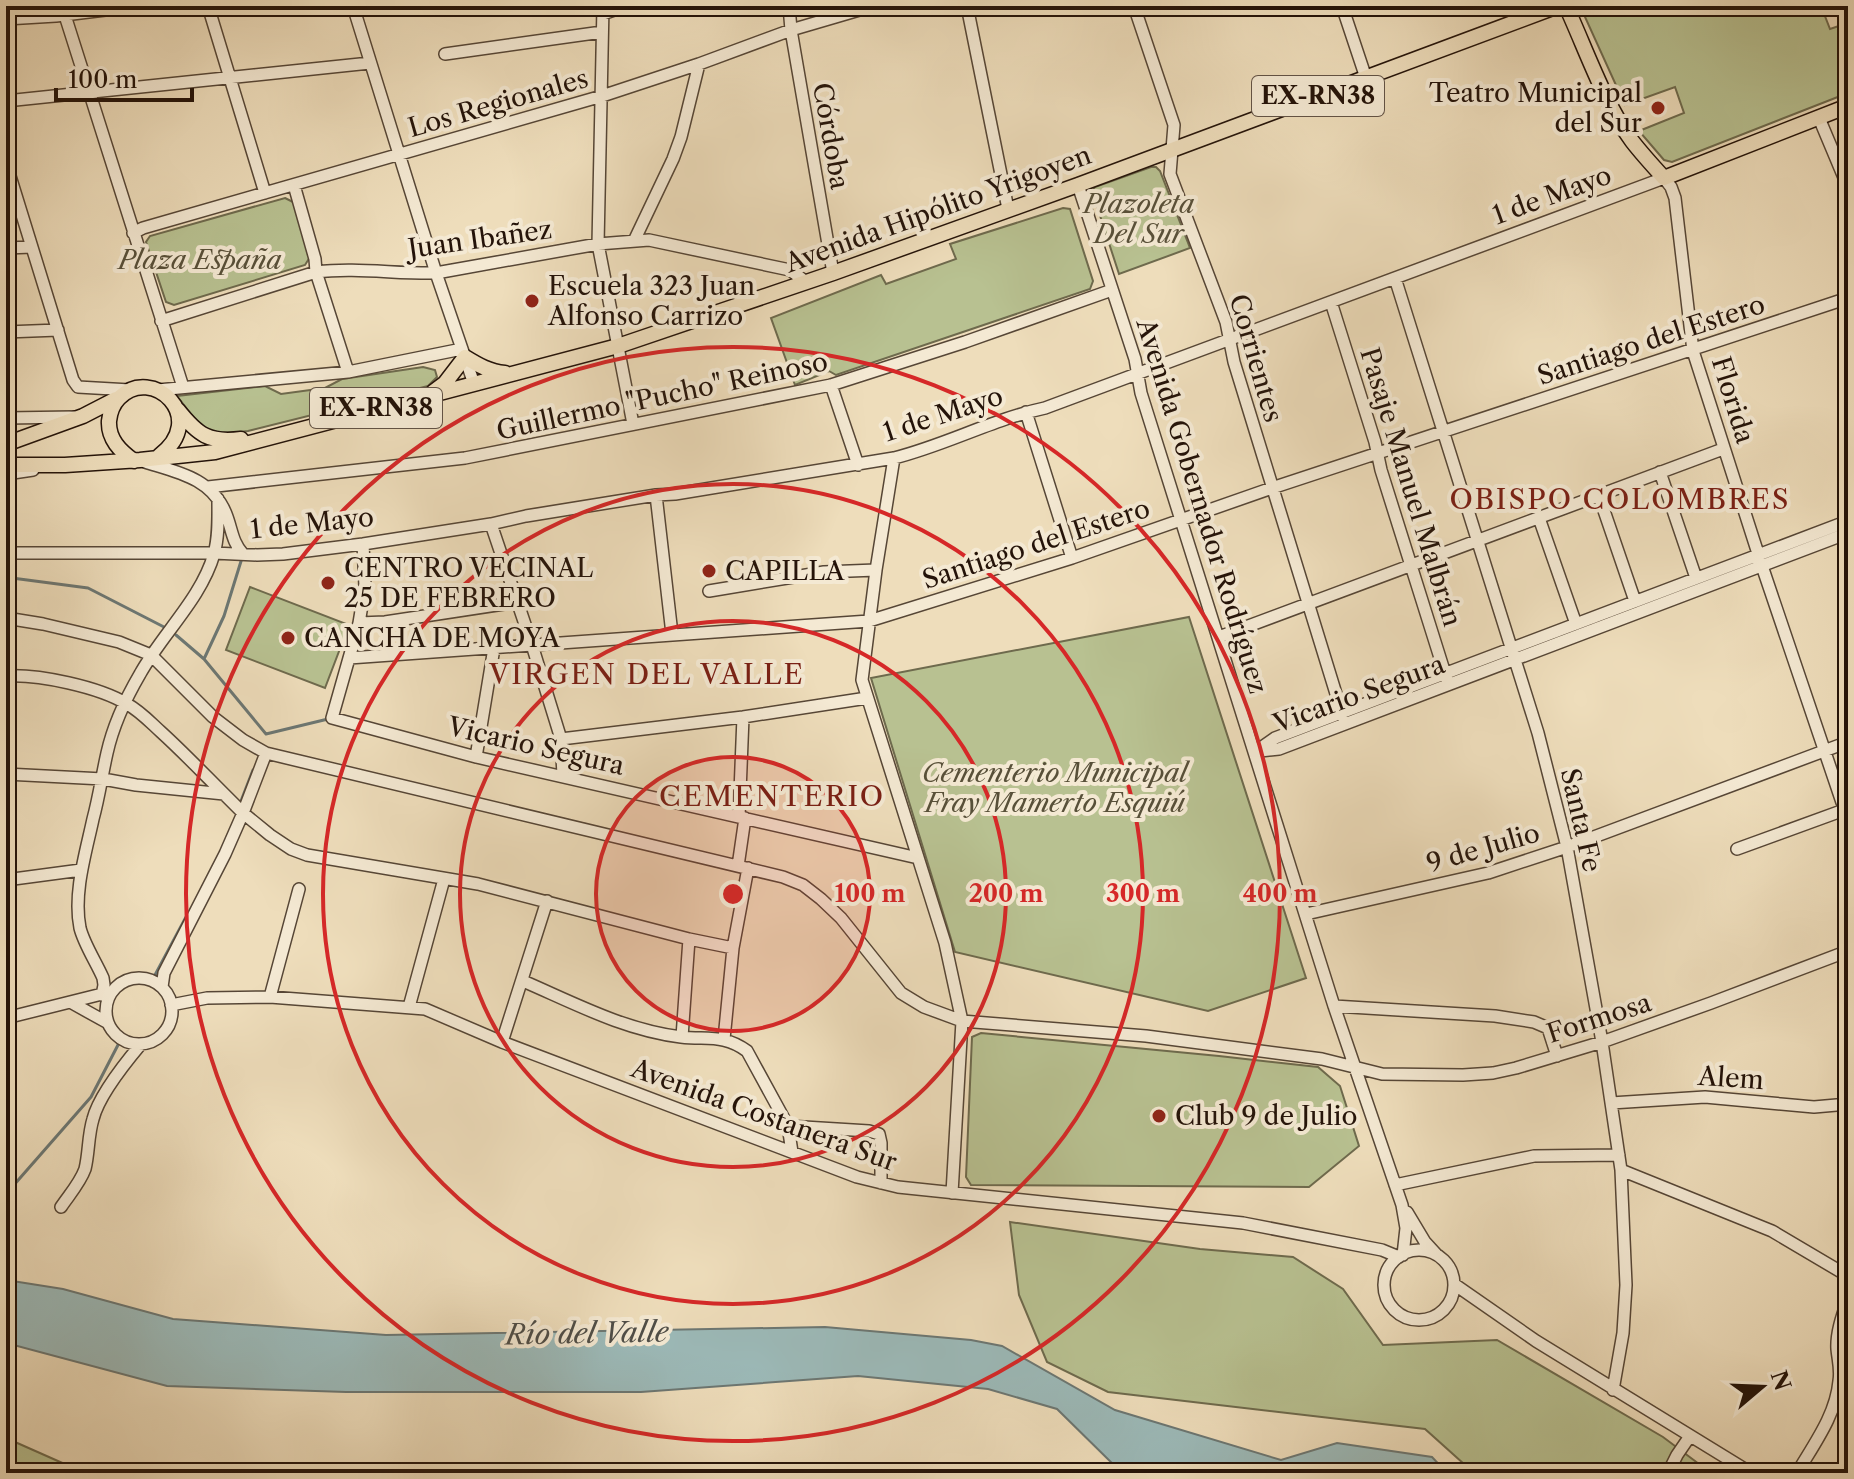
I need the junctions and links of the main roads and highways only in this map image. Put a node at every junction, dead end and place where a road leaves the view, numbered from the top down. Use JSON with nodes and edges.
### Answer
{"nodes":[{"id":1,"x":1558,"y":6,"type":"edge"},
{"id":2,"x":1566,"y":6,"type":"edge"},
{"id":3,"x":1848,"y":106,"type":"edge"},
{"id":4,"x":1664,"y":178,"type":"joint"},
{"id":5,"x":516,"y":373,"type":"junction"},
{"id":6,"x":127,"y":392,"type":"junction"},
{"id":7,"x":430,"y":394,"type":"junction"},
{"id":8,"x":177,"y":410,"type":"junction"},
{"id":9,"x":277,"y":434,"type":"junction"},
{"id":10,"x":6,"y":444,"type":"edge"},
{"id":11,"x":157,"y":457,"type":"junction"},
{"id":12,"x":137,"y":460,"type":"junction"},
{"id":13,"x":6,"y":465,"type":"edge"}],
"edges":[{"from":1,"to":5,"type":"main road","name":"Avenida Hipólito Yrigoyen","number":"EX-RN38"},
{"from":2,"to":4,"type":"main road","name":"Florida"},
{"from":3,"to":4,"type":"main road","name":"1 de Mayo"},
{"from":5,"to":7,"type":"main road","name":"Avenida Hipólito Yrigoyen","number":"EX-RN38"},
{"from":5,"to":7,"type":"main road"},
{"from":6,"to":8,"type":"main road","number":"EX-RN38"},
{"from":6,"to":10,"type":"main road"},
{"from":6,"to":12,"type":"main road"},
{"from":7,"to":9,"type":"main road","name":"Avenida Hipólito Yrigoyen","number":"EX-RN38"},
{"from":8,"to":9,"type":"main road","name":"Avenida Hipólito Yrigoyen","number":"EX-RN38"},
{"from":8,"to":11,"type":"main road"},
{"from":9,"to":11,"type":"main road","name":"Avenida Hipólito Yrigoyen","number":"EX-RN38"},
{"from":11,"to":12,"type":"main road","number":"EX-RN38"},
{"from":12,"to":13,"type":"main road","number":"EX-RN38"}]}
